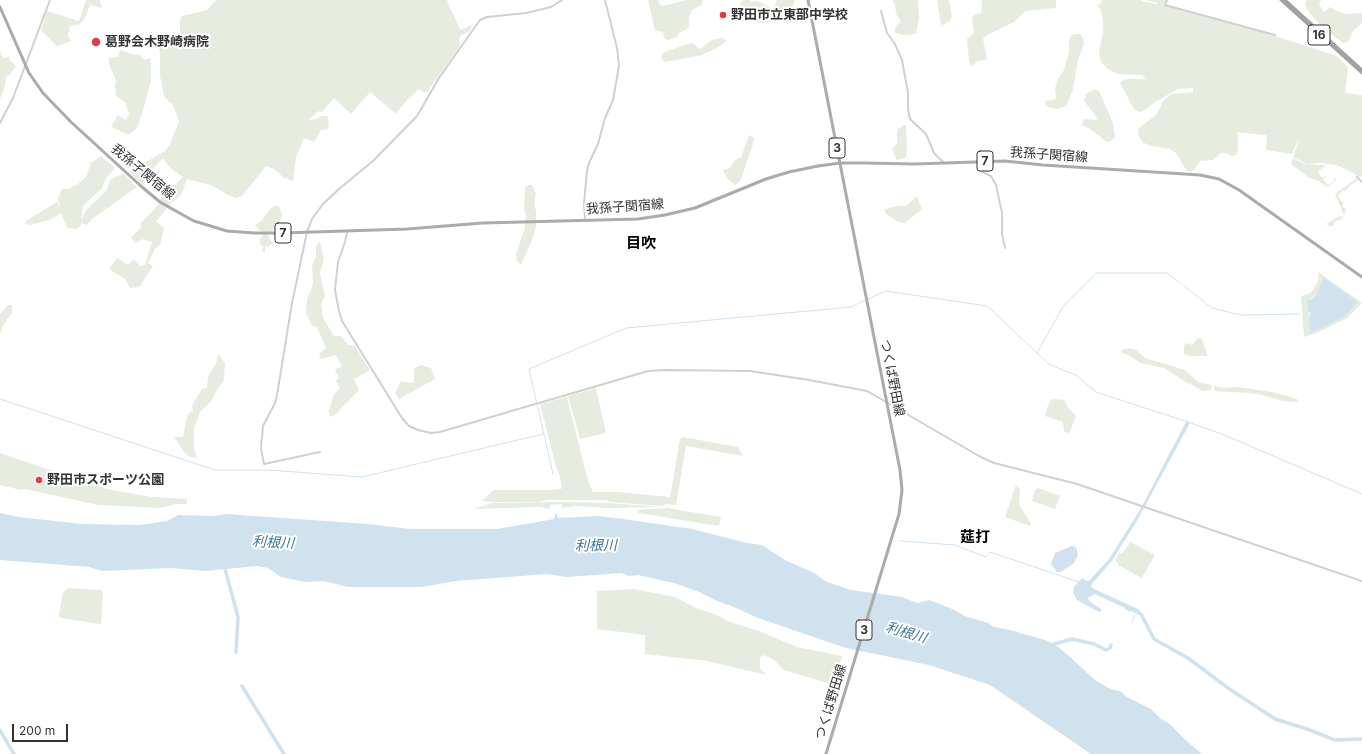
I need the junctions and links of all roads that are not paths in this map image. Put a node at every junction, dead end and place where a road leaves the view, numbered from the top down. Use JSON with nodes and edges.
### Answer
{"nodes":[{"id":1,"x":50,"y":0,"type":"edge"},
{"id":2,"x":562,"y":0,"type":"edge"},
{"id":3,"x":606,"y":0,"type":"edge"},
{"id":4,"x":808,"y":0,"type":"edge"},
{"id":5,"x":1167,"y":0,"type":"edge"},
{"id":6,"x":1281,"y":0,"type":"edge"},
{"id":7,"x":1285,"y":0,"type":"edge"},
{"id":8,"x":0,"y":7,"type":"edge"},
{"id":9,"x":881,"y":11,"type":"dead end"},
{"id":10,"x":1275,"y":35,"type":"dead end"},
{"id":11,"x":25,"y":67,"type":"junction"},
{"id":12,"x":1360,"y":68,"type":"edge"},
{"id":13,"x":1362,"y":73,"type":"edge"},
{"id":14,"x":0,"y":124,"type":"edge"},
{"id":15,"x":977,"y":161,"type":"junction"},
{"id":16,"x":840,"y":163,"type":"junction"},
{"id":17,"x":944,"y":163,"type":"junction"},
{"id":18,"x":1357,"y":177,"type":"dead end"},
{"id":19,"x":1362,"y":182,"type":"edge"},
{"id":20,"x":585,"y":220,"type":"junction"},
{"id":21,"x":347,"y":230,"type":"junction"},
{"id":22,"x":307,"y":232,"type":"junction"},
{"id":23,"x":1004,"y":248,"type":"dead end"},
{"id":24,"x":1362,"y":277,"type":"edge"},
{"id":25,"x":886,"y":400,"type":"junction"},
{"id":26,"x":320,"y":452,"type":"dead end"},
{"id":27,"x":1362,"y":581,"type":"edge"},
{"id":28,"x":826,"y":754,"type":"edge"}],
"edges":[{"from":1,"to":11,"type":"street"},
{"from":2,"to":22,"type":"street"},
{"from":3,"to":20,"type":"street"},
{"from":4,"to":16,"type":"main road","name":"つくば野田線","number":"3"},
{"from":5,"to":10,"type":"street"},
{"from":6,"to":12,"type":"highway","number":"16"},
{"from":7,"to":12,"type":"highway","number":"16"},
{"from":8,"to":11,"type":"main road","name":"我孫子関宿線","number":"7"},
{"from":9,"to":17,"type":"street"},
{"from":11,"to":14,"type":"street"},
{"from":11,"to":22,"type":"main road","name":"我孫子関宿線","number":"7"},
{"from":12,"to":13,"type":"highway","number":"16"},
{"from":15,"to":17,"type":"main road","name":"我孫子関宿線","number":"7"},
{"from":15,"to":23,"type":"street"},
{"from":15,"to":24,"type":"main road","name":"我孫子関宿線","number":"7"},
{"from":16,"to":17,"type":"main road","name":"我孫子関宿線","number":"7"},
{"from":16,"to":20,"type":"main road","name":"我孫子関宿線","number":"7"},
{"from":16,"to":25,"type":"main road","name":"つくば野田線","number":"3"},
{"from":18,"to":19,"type":"street"},
{"from":20,"to":21,"type":"main road","name":"我孫子関宿線","number":"7"},
{"from":21,"to":22,"type":"main road","name":"我孫子関宿線","number":"7"},
{"from":21,"to":25,"type":"street"},
{"from":22,"to":26,"type":"street"},
{"from":25,"to":27,"type":"street"},
{"from":25,"to":28,"type":"main road","name":"つくば野田線","number":"3"}]}
